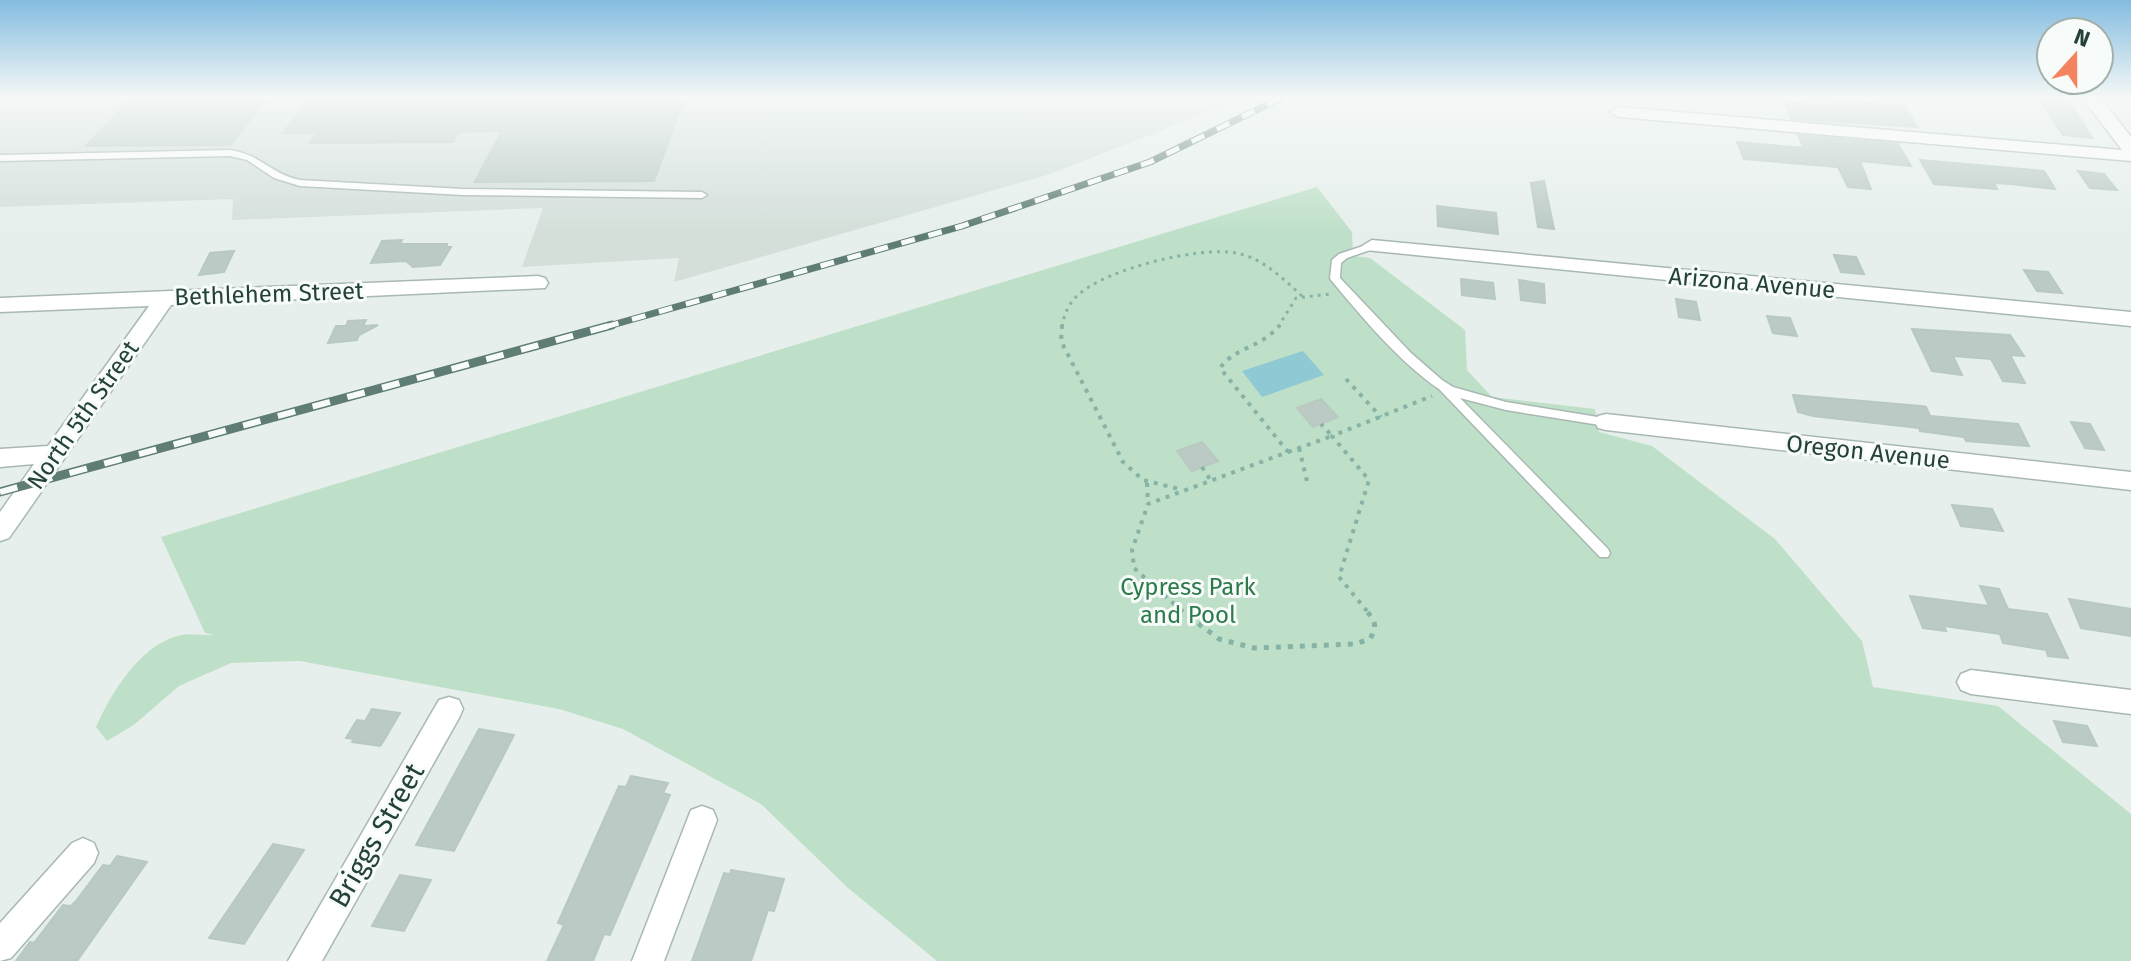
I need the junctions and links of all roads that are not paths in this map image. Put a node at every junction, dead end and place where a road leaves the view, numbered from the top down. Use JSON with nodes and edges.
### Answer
{"nodes":[{"id":1,"x":1955,"y":141,"type":"edge"},
{"id":2,"x":2131,"y":156,"type":"edge"},
{"id":3,"x":0,"y":158,"type":"edge"},
{"id":4,"x":702,"y":195,"type":"dead end"},
{"id":5,"x":1372,"y":246,"type":"joint"},
{"id":6,"x":538,"y":283,"type":"dead end"},
{"id":7,"x":165,"y":298,"type":"junction"},
{"id":8,"x":0,"y":305,"type":"edge"},
{"id":9,"x":2131,"y":319,"type":"edge"},
{"id":10,"x":1442,"y":388,"type":"junction"},
{"id":11,"x":1606,"y":422,"type":"joint"},
{"id":12,"x":55,"y":454,"type":"junction"},
{"id":13,"x":0,"y":458,"type":"edge"},
{"id":14,"x":2131,"y":481,"type":"edge"},
{"id":15,"x":0,"y":531,"type":"edge"},
{"id":16,"x":1604,"y":553,"type":"dead end"},
{"id":17,"x":1971,"y":682,"type":"dead end"},
{"id":18,"x":2131,"y":702,"type":"edge"},
{"id":19,"x":449,"y":709,"type":"dead end"},
{"id":20,"x":702,"y":820,"type":"dead end"},
{"id":21,"x":83,"y":853,"type":"dead end"},
{"id":22,"x":0,"y":947,"type":"edge"},
{"id":23,"x":304,"y":961,"type":"edge"},
{"id":24,"x":648,"y":961,"type":"edge"}],
"edges":[{"from":1,"to":2,"type":"street"},
{"from":3,"to":4,"type":"lane"},
{"from":5,"to":9,"type":"street","name":"Arizona Avenue"},
{"from":5,"to":10,"type":"lane"},
{"from":6,"to":7,"type":"street","name":"Bethlehem Street"},
{"from":7,"to":8,"type":"street","name":"Bethlehem Street"},
{"from":7,"to":12,"type":"street","name":"North 5th Street"},
{"from":10,"to":11,"type":"lane"},
{"from":10,"to":16,"type":"lane"},
{"from":11,"to":14,"type":"street","name":"Oregon Avenue"},
{"from":12,"to":13,"type":"street"},
{"from":12,"to":15,"type":"street","name":"North 5th Street"},
{"from":17,"to":18,"type":"street"},
{"from":19,"to":23,"type":"street","name":"Briggs Street"},
{"from":20,"to":24,"type":"street"},
{"from":21,"to":22,"type":"street"}]}
